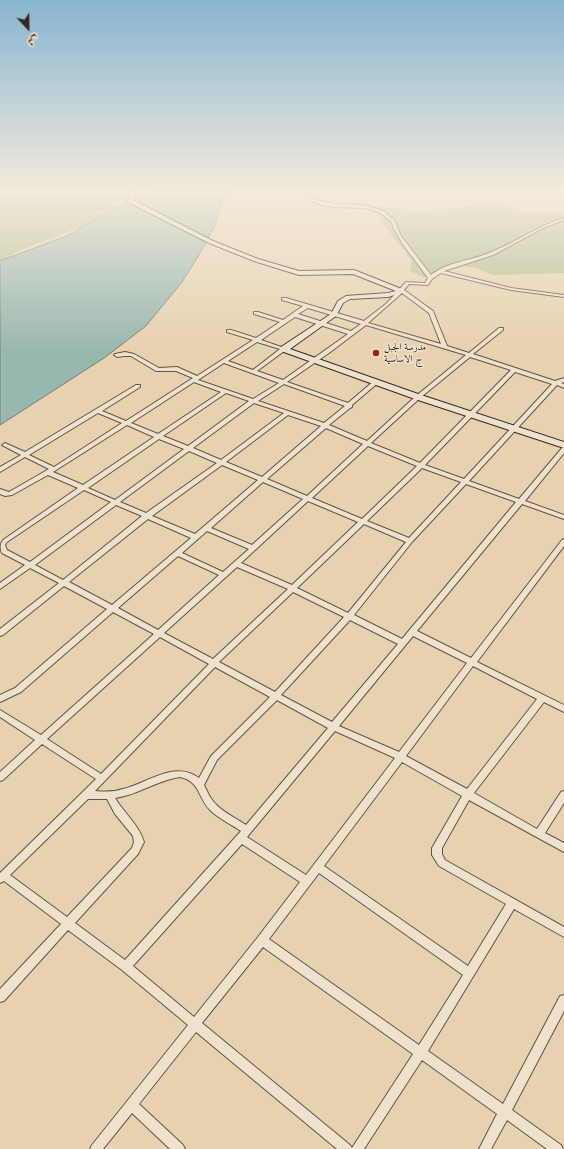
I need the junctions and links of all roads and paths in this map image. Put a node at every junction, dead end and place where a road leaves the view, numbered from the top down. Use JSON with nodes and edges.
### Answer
{"nodes":[{"id":1,"x":218,"y":245,"type":"edge"},
{"id":2,"x":405,"y":245,"type":"edge"},
{"id":3,"x":509,"y":245,"type":"edge"},
{"id":4,"x":440,"y":272,"type":"junction"},
{"id":5,"x":430,"y":277,"type":"junction"},
{"id":6,"x":402,"y":291,"type":"junction"},
{"id":7,"x":564,"y":296,"type":"edge"},
{"id":8,"x":284,"y":299,"type":"dead end"},
{"id":9,"x":307,"y":306,"type":"junction"},
{"id":10,"x":256,"y":313,"type":"dead end"},
{"id":11,"x":295,"y":315,"type":"junction"},
{"id":12,"x":334,"y":315,"type":"junction"},
{"id":13,"x":284,"y":322,"type":"junction"},
{"id":14,"x":321,"y":324,"type":"junction"},
{"id":15,"x":364,"y":324,"type":"junction"},
{"id":16,"x":501,"y":329,"type":"dead end"},
{"id":17,"x":229,"y":331,"type":"dead end"},
{"id":18,"x":352,"y":333,"type":"junction"},
{"id":19,"x":257,"y":340,"type":"junction"},
{"id":20,"x":445,"y":348,"type":"junction"},
{"id":21,"x":284,"y":350,"type":"junction"},
{"id":22,"x":117,"y":355,"type":"dead end"},
{"id":23,"x":468,"y":356,"type":"junction"},
{"id":24,"x":316,"y":360,"type":"junction"},
{"id":25,"x":223,"y":361,"type":"junction"},
{"id":26,"x":514,"y":370,"type":"junction"},
{"id":27,"x":253,"y":372,"type":"junction"},
{"id":28,"x":195,"y":379,"type":"junction"},
{"id":29,"x":564,"y":380,"type":"edge"},
{"id":30,"x":377,"y":381,"type":"junction"},
{"id":31,"x":284,"y":383,"type":"junction"},
{"id":32,"x":556,"y":383,"type":"junction"},
{"id":33,"x":138,"y":386,"type":"dead end"},
{"id":34,"x":564,"y":386,"type":"edge"},
{"id":35,"x":224,"y":392,"type":"junction"},
{"id":36,"x":418,"y":397,"type":"junction"},
{"id":37,"x":252,"y":402,"type":"junction"},
{"id":38,"x":350,"y":406,"type":"junction"},
{"id":39,"x":98,"y":411,"type":"junction"},
{"id":40,"x":286,"y":414,"type":"junction"},
{"id":41,"x":471,"y":414,"type":"junction"},
{"id":42,"x":127,"y":423,"type":"junction"},
{"id":43,"x":326,"y":426,"type":"junction"},
{"id":44,"x":514,"y":428,"type":"junction"},
{"id":45,"x":158,"y":435,"type":"junction"},
{"id":46,"x":367,"y":443,"type":"junction"},
{"id":47,"x":5,"y":445,"type":"dead end"},
{"id":48,"x":564,"y":445,"type":"edge"},
{"id":49,"x":190,"y":448,"type":"junction"},
{"id":50,"x":564,"y":449,"type":"edge"},
{"id":51,"x":25,"y":456,"type":"junction"},
{"id":52,"x":221,"y":462,"type":"junction"},
{"id":53,"x":421,"y":466,"type":"junction"},
{"id":54,"x":0,"y":470,"type":"edge"},
{"id":55,"x":51,"y":471,"type":"junction"},
{"id":56,"x":263,"y":480,"type":"junction"},
{"id":57,"x":465,"y":481,"type":"junction"},
{"id":58,"x":83,"y":487,"type":"junction"},
{"id":59,"x":0,"y":490,"type":"edge"},
{"id":60,"x":308,"y":497,"type":"junction"},
{"id":61,"x":115,"y":502,"type":"junction"},
{"id":62,"x":520,"y":502,"type":"junction"},
{"id":63,"x":148,"y":516,"type":"junction"},
{"id":64,"x":564,"y":517,"type":"edge"},
{"id":65,"x":362,"y":520,"type":"junction"},
{"id":66,"x":206,"y":528,"type":"junction"},
{"id":67,"x":195,"y":538,"type":"junction"},
{"id":68,"x":564,"y":541,"type":"edge"},
{"id":69,"x":410,"y":542,"type":"junction"},
{"id":70,"x":253,"y":548,"type":"junction"},
{"id":71,"x":177,"y":553,"type":"junction"},
{"id":72,"x":236,"y":564,"type":"junction"},
{"id":73,"x":28,"y":565,"type":"junction"},
{"id":74,"x":225,"y":574,"type":"junction"},
{"id":75,"x":63,"y":584,"type":"junction"},
{"id":76,"x":0,"y":587,"type":"edge"},
{"id":77,"x":292,"y":588,"type":"junction"},
{"id":78,"x":111,"y":609,"type":"junction"},
{"id":79,"x":349,"y":616,"type":"junction"},
{"id":80,"x":412,"y":632,"type":"junction"},
{"id":81,"x":0,"y":633,"type":"edge"},
{"id":82,"x":159,"y":634,"type":"junction"},
{"id":83,"x":403,"y":643,"type":"junction"},
{"id":84,"x":214,"y":663,"type":"junction"},
{"id":85,"x":472,"y":664,"type":"junction"},
{"id":86,"x":276,"y":696,"type":"junction"},
{"id":87,"x":0,"y":699,"type":"edge"},
{"id":88,"x":542,"y":699,"type":"junction"},
{"id":89,"x":564,"y":709,"type":"edge"},
{"id":90,"x":0,"y":712,"type":"edge"},
{"id":91,"x":332,"y":726,"type":"junction"},
{"id":92,"x":40,"y":741,"type":"junction"},
{"id":93,"x":401,"y":757,"type":"junction"},
{"id":94,"x":0,"y":777,"type":"edge"},
{"id":95,"x":102,"y":779,"type":"junction"},
{"id":96,"x":201,"y":784,"type":"junction"},
{"id":97,"x":468,"y":794,"type":"junction"},
{"id":98,"x":86,"y":795,"type":"junction"},
{"id":99,"x":109,"y":795,"type":"junction"},
{"id":100,"x":564,"y":795,"type":"edge"},
{"id":101,"x":247,"y":830,"type":"junction"},
{"id":102,"x":539,"y":834,"type":"junction"},
{"id":103,"x":241,"y":838,"type":"junction"},
{"id":104,"x":564,"y":848,"type":"edge"},
{"id":105,"x":318,"y":867,"type":"junction"},
{"id":106,"x":2,"y":878,"type":"edge"},
{"id":107,"x":307,"y":881,"type":"junction"},
{"id":108,"x":512,"y":903,"type":"junction"},
{"id":109,"x":68,"y":923,"type":"junction"},
{"id":110,"x":564,"y":932,"type":"edge"},
{"id":111,"x":262,"y":940,"type":"junction"},
{"id":112,"x":126,"y":967,"type":"junction"},
{"id":113,"x":469,"y":972,"type":"junction"},
{"id":114,"x":0,"y":997,"type":"edge"},
{"id":115,"x":564,"y":1000,"type":"edge"},
{"id":116,"x":196,"y":1024,"type":"junction"},
{"id":117,"x":421,"y":1052,"type":"junction"},
{"id":118,"x":131,"y":1105,"type":"junction"},
{"id":119,"x":505,"y":1110,"type":"junction"},
{"id":120,"x":96,"y":1149,"type":"edge"},
{"id":121,"x":179,"y":1149,"type":"edge"},
{"id":122,"x":346,"y":1149,"type":"edge"},
{"id":123,"x":357,"y":1149,"type":"edge"},
{"id":124,"x":485,"y":1149,"type":"edge"},
{"id":125,"x":557,"y":1149,"type":"edge"}],
"edges":[{"from":1,"to":6,"type":"main road"},
{"from":2,"to":5,"type":"street"},
{"from":3,"to":4,"type":"street"},
{"from":4,"to":5,"type":"street"},
{"from":4,"to":7,"type":"street"},
{"from":5,"to":6,"type":"street"},
{"from":6,"to":12,"type":"main road"},
{"from":6,"to":15,"type":"street"},
{"from":6,"to":20,"type":"street"},
{"from":8,"to":9,"type":"street"},
{"from":9,"to":11,"type":"street"},
{"from":9,"to":12,"type":"street"},
{"from":10,"to":13,"type":"street"},
{"from":11,"to":13,"type":"street"},
{"from":11,"to":14,"type":"street"},
{"from":12,"to":14,"type":"main road"},
{"from":12,"to":15,"type":"street"},
{"from":13,"to":19,"type":"street"},
{"from":14,"to":18,"type":"street"},
{"from":14,"to":21,"type":"main road"},
{"from":15,"to":18,"type":"street"},
{"from":15,"to":20,"type":"street"},
{"from":16,"to":23,"type":"street"},
{"from":17,"to":19,"type":"street"},
{"from":18,"to":24,"type":"street"},
{"from":19,"to":21,"type":"street"},
{"from":19,"to":25,"type":"street"},
{"from":20,"to":23,"type":"street"},
{"from":21,"to":24,"type":"main road"},
{"from":21,"to":27,"type":"street"},
{"from":22,"to":28,"type":"street"},
{"from":23,"to":26,"type":"street"},
{"from":23,"to":36,"type":"street"},
{"from":24,"to":30,"type":"main road"},
{"from":24,"to":31,"type":"street"},
{"from":25,"to":27,"type":"street"},
{"from":25,"to":28,"type":"street"},
{"from":26,"to":32,"type":"street"},
{"from":26,"to":41,"type":"street"},
{"from":27,"to":31,"type":"street"},
{"from":28,"to":35,"type":"street"},
{"from":28,"to":42,"type":"street"},
{"from":29,"to":32,"type":"street"},
{"from":30,"to":36,"type":"main road"},
{"from":30,"to":38,"type":"street"},
{"from":31,"to":37,"type":"street"},
{"from":31,"to":38,"type":"street"},
{"from":32,"to":34,"type":"street"},
{"from":32,"to":44,"type":"street"},
{"from":33,"to":39,"type":"street"},
{"from":35,"to":37,"type":"street"},
{"from":35,"to":45,"type":"street"},
{"from":36,"to":41,"type":"main road"},
{"from":36,"to":46,"type":"street"},
{"from":37,"to":40,"type":"street"},
{"from":37,"to":49,"type":"street"},
{"from":38,"to":43,"type":"street"},
{"from":39,"to":42,"type":"street"},
{"from":39,"to":51,"type":"street"},
{"from":40,"to":43,"type":"street"},
{"from":40,"to":52,"type":"street"},
{"from":41,"to":44,"type":"main road"},
{"from":41,"to":53,"type":"street"},
{"from":42,"to":45,"type":"street"},
{"from":42,"to":55,"type":"street"},
{"from":43,"to":46,"type":"street"},
{"from":43,"to":56,"type":"street"},
{"from":44,"to":48,"type":"main road"},
{"from":44,"to":57,"type":"street"},
{"from":45,"to":49,"type":"street"},
{"from":45,"to":58,"type":"street"},
{"from":46,"to":53,"type":"street"},
{"from":46,"to":60,"type":"street"},
{"from":47,"to":51,"type":"street"},
{"from":49,"to":52,"type":"street"},
{"from":49,"to":61,"type":"street"},
{"from":50,"to":62,"type":"street"},
{"from":51,"to":54,"type":"street"},
{"from":51,"to":55,"type":"street"},
{"from":52,"to":56,"type":"street"},
{"from":52,"to":63,"type":"street"},
{"from":53,"to":57,"type":"street"},
{"from":53,"to":65,"type":"street"},
{"from":55,"to":58,"type":"street"},
{"from":55,"to":59,"type":"street"},
{"from":56,"to":60,"type":"street"},
{"from":56,"to":66,"type":"street"},
{"from":57,"to":62,"type":"street"},
{"from":57,"to":69,"type":"street"},
{"from":58,"to":61,"type":"street"},
{"from":58,"to":73,"type":"street"},
{"from":60,"to":65,"type":"street"},
{"from":60,"to":70,"type":"street"},
{"from":61,"to":63,"type":"street"},
{"from":61,"to":73,"type":"street"},
{"from":62,"to":64,"type":"street"},
{"from":62,"to":80,"type":"street"},
{"from":63,"to":67,"type":"street"},
{"from":63,"to":75,"type":"street"},
{"from":65,"to":69,"type":"street"},
{"from":65,"to":77,"type":"street"},
{"from":66,"to":67,"type":"street"},
{"from":66,"to":70,"type":"street"},
{"from":67,"to":71,"type":"street"},
{"from":68,"to":85,"type":"street"},
{"from":69,"to":79,"type":"street"},
{"from":70,"to":72,"type":"street"},
{"from":71,"to":74,"type":"street"},
{"from":71,"to":78,"type":"street"},
{"from":72,"to":74,"type":"street"},
{"from":72,"to":77,"type":"street"},
{"from":73,"to":75,"type":"street"},
{"from":73,"to":76,"type":"street"},
{"from":74,"to":82,"type":"street"},
{"from":75,"to":78,"type":"street"},
{"from":75,"to":81,"type":"street"},
{"from":77,"to":79,"type":"street"},
{"from":77,"to":84,"type":"street"},
{"from":78,"to":82,"type":"street"},
{"from":78,"to":87,"type":"street"},
{"from":79,"to":83,"type":"street"},
{"from":79,"to":86,"type":"street"},
{"from":80,"to":83,"type":"street"},
{"from":80,"to":85,"type":"street"},
{"from":82,"to":84,"type":"street"},
{"from":82,"to":92,"type":"street"},
{"from":83,"to":91,"type":"street"},
{"from":84,"to":86,"type":"street"},
{"from":84,"to":95,"type":"street"},
{"from":85,"to":88,"type":"street"},
{"from":85,"to":93,"type":"street"},
{"from":86,"to":91,"type":"street"},
{"from":86,"to":96,"type":"street"},
{"from":88,"to":89,"type":"street"},
{"from":88,"to":97,"type":"street"},
{"from":90,"to":92,"type":"street"},
{"from":91,"to":93,"type":"street"},
{"from":91,"to":101,"type":"street"},
{"from":92,"to":94,"type":"street"},
{"from":92,"to":95,"type":"street"},
{"from":93,"to":97,"type":"street"},
{"from":93,"to":105,"type":"street"},
{"from":95,"to":98,"type":"street"},
{"from":96,"to":99,"type":"street"},
{"from":96,"to":101,"type":"street"},
{"from":97,"to":102,"type":"street"},
{"from":97,"to":108,"type":"street"},
{"from":98,"to":99,"type":"street"},
{"from":98,"to":106,"type":"street"},
{"from":99,"to":109,"type":"street"},
{"from":100,"to":102,"type":"street"},
{"from":101,"to":103,"type":"street"},
{"from":102,"to":104,"type":"street"},
{"from":103,"to":107,"type":"street"},
{"from":103,"to":112,"type":"street"},
{"from":105,"to":107,"type":"street"},
{"from":105,"to":113,"type":"street"},
{"from":106,"to":109,"type":"street"},
{"from":107,"to":111,"type":"street"},
{"from":108,"to":110,"type":"street"},
{"from":108,"to":113,"type":"street"},
{"from":109,"to":112,"type":"street"},
{"from":109,"to":114,"type":"street"},
{"from":111,"to":116,"type":"street"},
{"from":111,"to":117,"type":"street"},
{"from":112,"to":116,"type":"street"},
{"from":113,"to":117,"type":"street"},
{"from":115,"to":119,"type":"street"},
{"from":116,"to":118,"type":"street"},
{"from":116,"to":122,"type":"street"},
{"from":117,"to":119,"type":"street"},
{"from":117,"to":123,"type":"street"},
{"from":118,"to":120,"type":"street"},
{"from":118,"to":121,"type":"street"},
{"from":119,"to":124,"type":"street"},
{"from":119,"to":125,"type":"street"}]}
